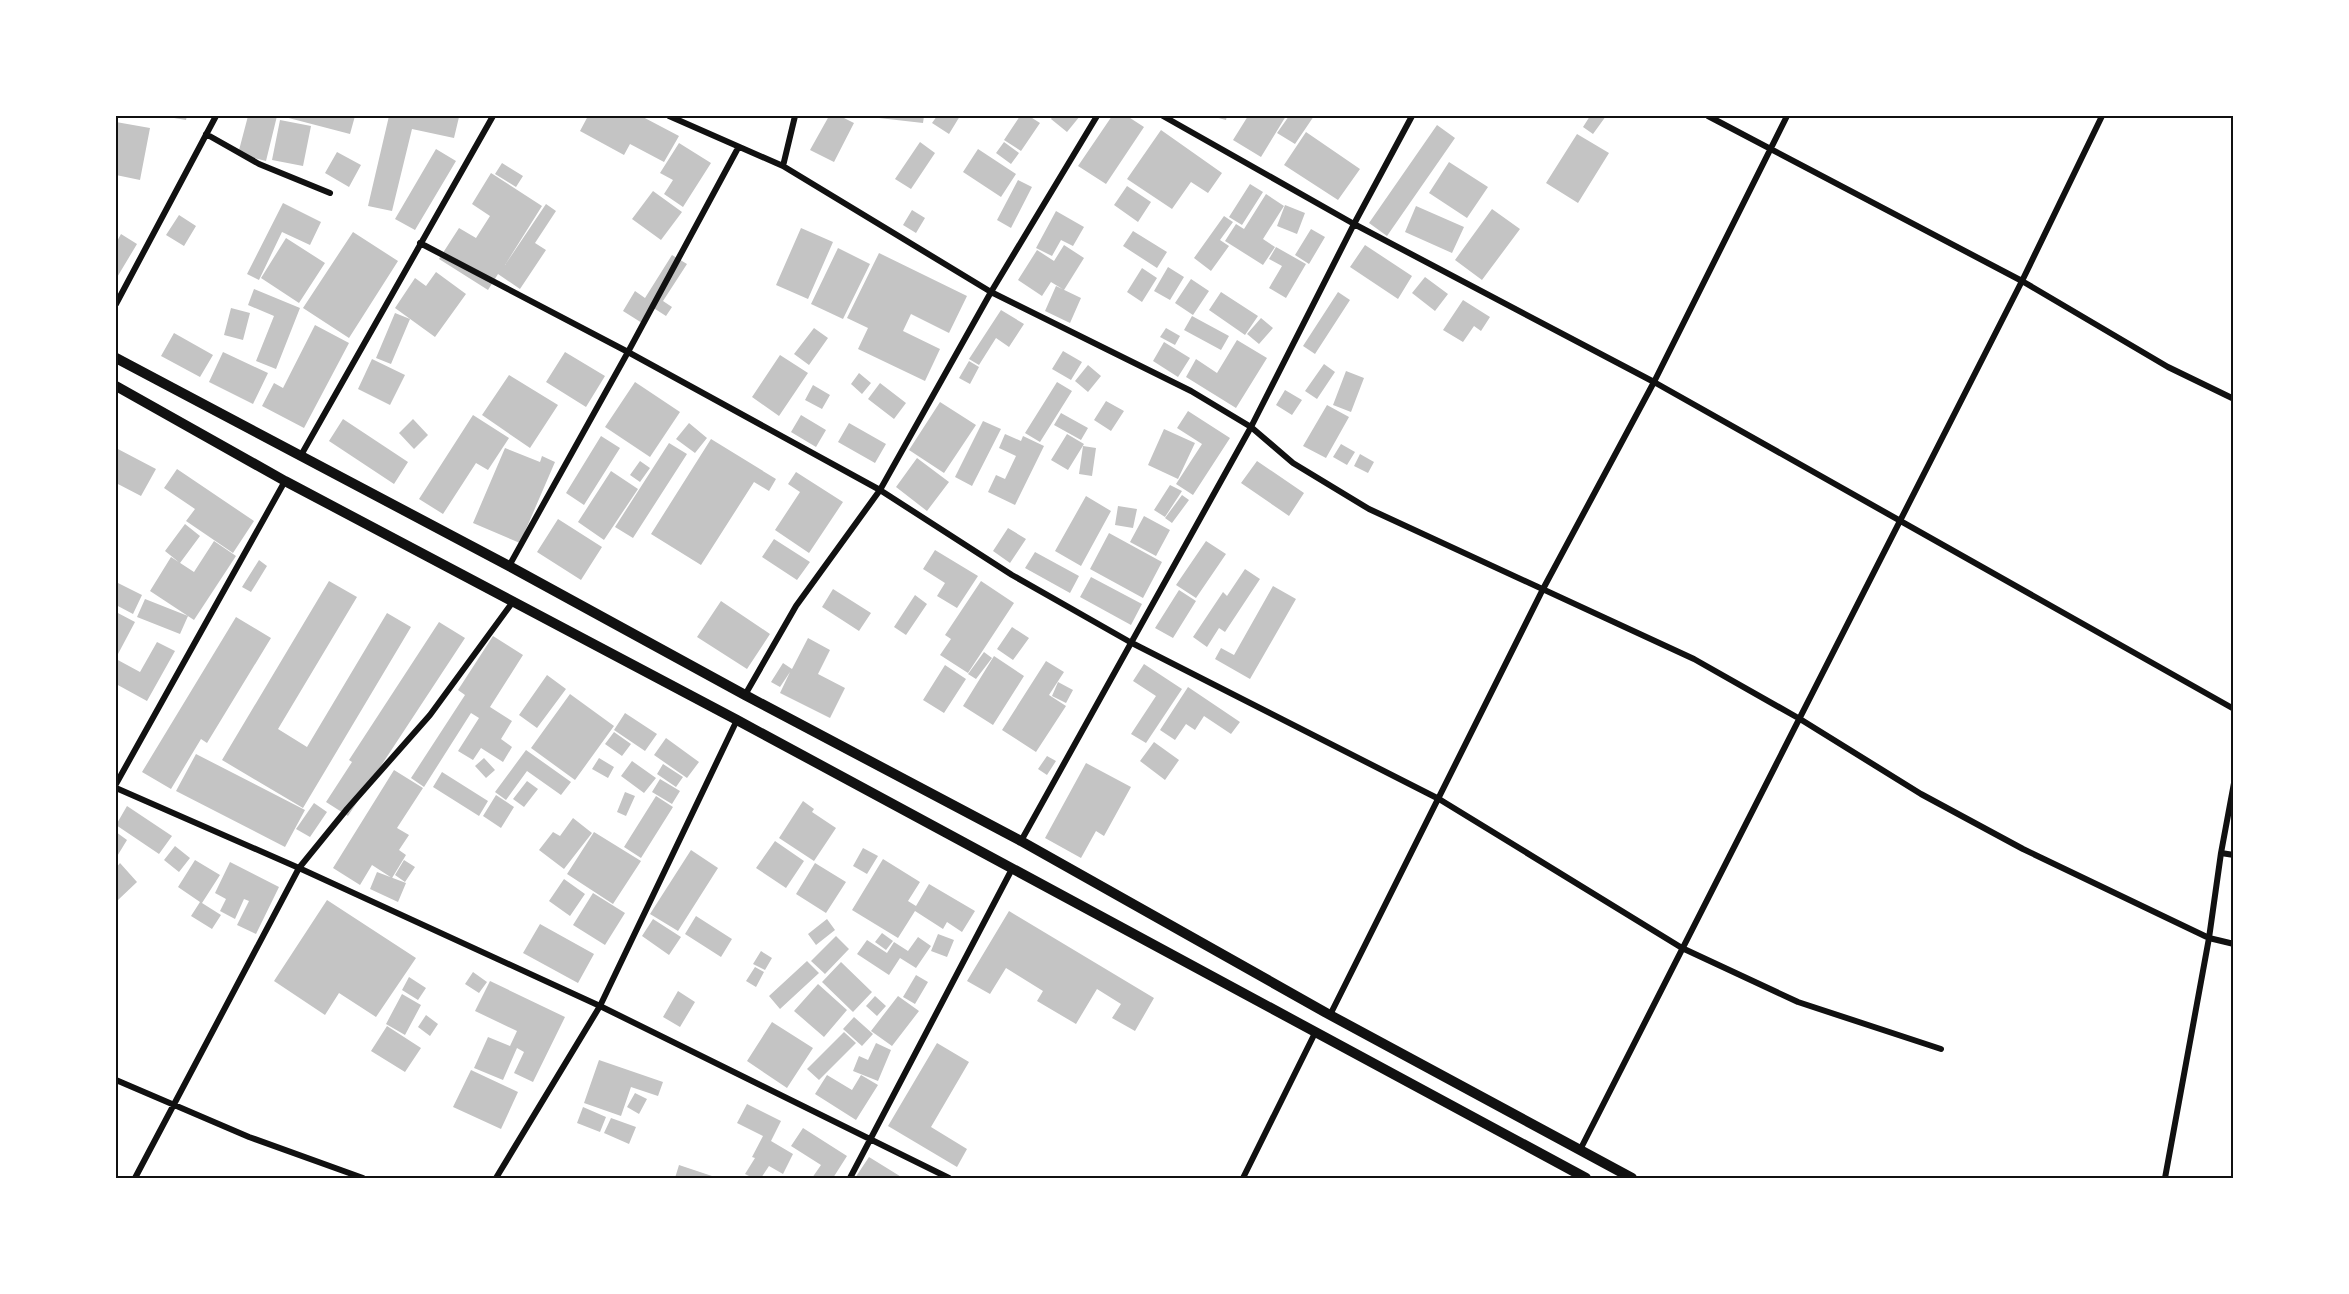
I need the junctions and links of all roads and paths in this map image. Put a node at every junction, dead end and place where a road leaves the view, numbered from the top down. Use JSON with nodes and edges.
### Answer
{"nodes":[{"id":1,"x":216,"y":116,"type":"edge"},
{"id":2,"x":493,"y":116,"type":"edge"},
{"id":3,"x":669,"y":116,"type":"edge"},
{"id":4,"x":795,"y":116,"type":"edge"},
{"id":5,"x":1097,"y":116,"type":"edge"},
{"id":6,"x":1163,"y":116,"type":"edge"},
{"id":7,"x":1412,"y":116,"type":"edge"},
{"id":8,"x":1708,"y":116,"type":"edge"},
{"id":9,"x":1787,"y":116,"type":"edge"},
{"id":10,"x":2102,"y":116,"type":"edge"},
{"id":11,"x":206,"y":134,"type":"junction"},
{"id":12,"x":738,"y":148,"type":"junction"},
{"id":13,"x":1770,"y":149,"type":"junction"},
{"id":14,"x":783,"y":166,"type":"junction"},
{"id":15,"x":330,"y":194,"type":"dead end"},
{"id":16,"x":1354,"y":224,"type":"junction"},
{"id":17,"x":420,"y":243,"type":"junction"},
{"id":18,"x":2022,"y":281,"type":"junction"},
{"id":19,"x":991,"y":292,"type":"junction"},
{"id":20,"x":116,"y":304,"type":"edge"},
{"id":21,"x":628,"y":352,"type":"junction"},
{"id":22,"x":116,"y":358,"type":"edge"},
{"id":23,"x":1654,"y":382,"type":"junction"},
{"id":24,"x":116,"y":386,"type":"edge"},
{"id":25,"x":2234,"y":399,"type":"edge"},
{"id":26,"x":1251,"y":427,"type":"junction"},
{"id":27,"x":300,"y":457,"type":"junction"},
{"id":28,"x":285,"y":481,"type":"junction"},
{"id":29,"x":880,"y":490,"type":"junction"},
{"id":30,"x":1900,"y":521,"type":"junction"},
{"id":31,"x":508,"y":566,"type":"junction"},
{"id":32,"x":1543,"y":589,"type":"junction"},
{"id":33,"x":512,"y":603,"type":"junction"},
{"id":34,"x":1130,"y":642,"type":"junction"},
{"id":35,"x":745,"y":695,"type":"junction"},
{"id":36,"x":2234,"y":709,"type":"edge"},
{"id":37,"x":1800,"y":719,"type":"junction"},
{"id":38,"x":737,"y":720,"type":"junction"},
{"id":39,"x":2234,"y":783,"type":"edge"},
{"id":40,"x":116,"y":786,"type":"edge"},
{"id":41,"x":1439,"y":799,"type":"junction"},
{"id":42,"x":1021,"y":841,"type":"junction"},
{"id":43,"x":2221,"y":853,"type":"junction"},
{"id":44,"x":2234,"y":855,"type":"edge"},
{"id":45,"x":299,"y":868,"type":"junction"},
{"id":46,"x":1012,"y":869,"type":"junction"},
{"id":47,"x":2209,"y":939,"type":"junction"},
{"id":48,"x":2234,"y":944,"type":"edge"},
{"id":49,"x":1682,"y":948,"type":"junction"},
{"id":50,"x":600,"y":1006,"type":"junction"},
{"id":51,"x":1330,"y":1015,"type":"junction"},
{"id":52,"x":1315,"y":1033,"type":"junction"},
{"id":53,"x":1941,"y":1049,"type":"dead end"},
{"id":54,"x":116,"y":1080,"type":"edge"},
{"id":55,"x":175,"y":1105,"type":"junction"},
{"id":56,"x":869,"y":1138,"type":"junction"},
{"id":57,"x":1580,"y":1150,"type":"junction"},
{"id":58,"x":1567,"y":1174,"type":"edge"},
{"id":59,"x":135,"y":1179,"type":"edge"},
{"id":60,"x":363,"y":1179,"type":"edge"},
{"id":61,"x":496,"y":1179,"type":"edge"},
{"id":62,"x":850,"y":1179,"type":"edge"},
{"id":63,"x":949,"y":1179,"type":"edge"},
{"id":64,"x":1243,"y":1179,"type":"edge"},
{"id":65,"x":1586,"y":1179,"type":"edge"},
{"id":66,"x":1632,"y":1179,"type":"edge"},
{"id":67,"x":2165,"y":1179,"type":"edge"}],
"edges":[{"from":1,"to":11,"type":"street"},
{"from":2,"to":17,"type":"street"},
{"from":3,"to":12,"type":"street"},
{"from":4,"to":14,"type":"street"},
{"from":5,"to":19,"type":"street"},
{"from":6,"to":16,"type":"street"},
{"from":7,"to":16,"type":"street"},
{"from":8,"to":13,"type":"street"},
{"from":9,"to":13,"type":"street"},
{"from":10,"to":18,"type":"street"},
{"from":11,"to":15,"type":"street"},
{"from":11,"to":20,"type":"street"},
{"from":12,"to":14,"type":"street"},
{"from":12,"to":21,"type":"street"},
{"from":13,"to":18,"type":"street"},
{"from":13,"to":23,"type":"street"},
{"from":14,"to":19,"type":"street"},
{"from":16,"to":23,"type":"street"},
{"from":16,"to":26,"type":"street"},
{"from":17,"to":21,"type":"street"},
{"from":17,"to":27,"type":"street"},
{"from":18,"to":25,"type":"street"},
{"from":18,"to":30,"type":"street"},
{"from":19,"to":26,"type":"street"},
{"from":19,"to":29,"type":"street"},
{"from":21,"to":29,"type":"street"},
{"from":21,"to":31,"type":"street"},
{"from":22,"to":27,"type":"street"},
{"from":23,"to":30,"type":"street"},
{"from":23,"to":32,"type":"street"},
{"from":24,"to":28,"type":"street"},
{"from":26,"to":32,"type":"street"},
{"from":26,"to":34,"type":"street"},
{"from":27,"to":31,"type":"street"},
{"from":28,"to":33,"type":"street"},
{"from":28,"to":40,"type":"street"},
{"from":29,"to":34,"type":"street"},
{"from":29,"to":35,"type":"street"},
{"from":30,"to":36,"type":"street"},
{"from":30,"to":37,"type":"street"},
{"from":31,"to":35,"type":"street"},
{"from":32,"to":37,"type":"street"},
{"from":32,"to":41,"type":"street"},
{"from":33,"to":38,"type":"street"},
{"from":33,"to":45,"type":"street"},
{"from":34,"to":41,"type":"street"},
{"from":34,"to":42,"type":"street"},
{"from":35,"to":42,"type":"street"},
{"from":37,"to":47,"type":"street"},
{"from":37,"to":49,"type":"street"},
{"from":38,"to":46,"type":"street"},
{"from":38,"to":50,"type":"street"},
{"from":39,"to":43,"type":"street"},
{"from":40,"to":45,"type":"street"},
{"from":41,"to":49,"type":"street"},
{"from":41,"to":51,"type":"street"},
{"from":42,"to":51,"type":"street"},
{"from":43,"to":44,"type":"street"},
{"from":43,"to":47,"type":"street"},
{"from":45,"to":50,"type":"street"},
{"from":45,"to":55,"type":"street"},
{"from":46,"to":52,"type":"street"},
{"from":46,"to":56,"type":"street"},
{"from":47,"to":48,"type":"street"},
{"from":47,"to":67,"type":"street"},
{"from":49,"to":53,"type":"street"},
{"from":49,"to":57,"type":"street"},
{"from":50,"to":56,"type":"street"},
{"from":50,"to":61,"type":"street"},
{"from":51,"to":57,"type":"street"},
{"from":52,"to":58,"type":"street"},
{"from":52,"to":64,"type":"street"},
{"from":54,"to":55,"type":"street"},
{"from":55,"to":59,"type":"street"},
{"from":55,"to":60,"type":"street"},
{"from":56,"to":62,"type":"street"},
{"from":56,"to":63,"type":"street"},
{"from":57,"to":66,"type":"street"},
{"from":58,"to":65,"type":"street"}]}
